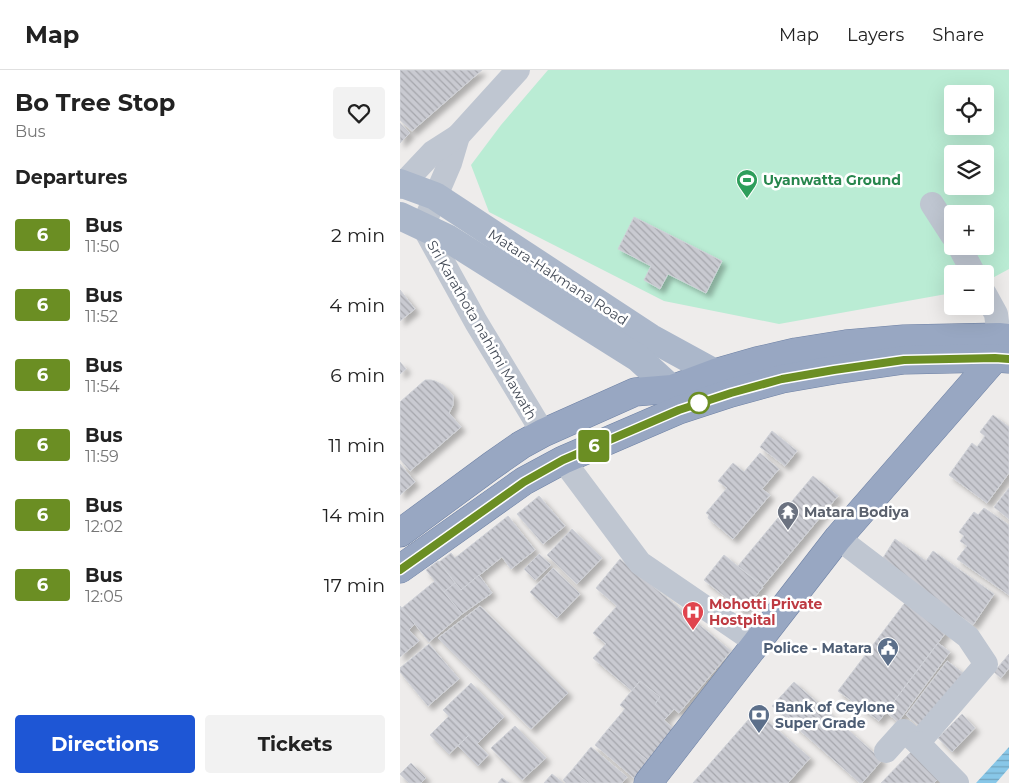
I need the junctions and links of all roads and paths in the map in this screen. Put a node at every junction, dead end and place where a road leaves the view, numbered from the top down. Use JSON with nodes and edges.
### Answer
{"nodes":[{"id":1,"x":518,"y":70,"type":"edge"},
{"id":2,"x":458,"y":136,"type":"junction"},
{"id":3,"x":401,"y":184,"type":"edge"},
{"id":4,"x":435,"y":196,"type":"junction"},
{"id":5,"x":932,"y":204,"type":"dead end"},
{"id":6,"x":411,"y":221,"type":"edge"},
{"id":7,"x":944,"y":223,"type":"edge"},
{"id":8,"x":994,"y":310,"type":"edge"},
{"id":9,"x":1003,"y":348,"type":"edge"},
{"id":10,"x":723,"y":383,"type":"junction"},
{"id":11,"x":676,"y":399,"type":"junction"},
{"id":12,"x":542,"y":433,"type":"junction"},
{"id":13,"x":563,"y":460,"type":"junction"},
{"id":14,"x":400,"y":533,"type":"edge"},
{"id":15,"x":838,"y":538,"type":"junction"},
{"id":16,"x":400,"y":570,"type":"edge"},
{"id":17,"x":757,"y":643,"type":"junction"},
{"id":18,"x":918,"y":743,"type":"junction"},
{"id":19,"x":886,"y":751,"type":"dead end"},
{"id":20,"x":648,"y":783,"type":"edge"},
{"id":21,"x":957,"y":783,"type":"edge"}],
"edges":[{"from":1,"to":2,"type":"street"},
{"from":2,"to":3,"type":"street"},
{"from":2,"to":4,"type":"street"},
{"from":3,"to":4,"type":"main road","name":"Matara-Hakmana Road"},
{"from":4,"to":6,"type":"street"},
{"from":4,"to":10,"type":"main road","name":"Matara-Hakmana Road"},
{"from":5,"to":7,"type":"street"},
{"from":6,"to":11,"type":"main road","name":"Matara-Hakmana Road"},
{"from":6,"to":12,"type":"street","name":"Sri Karathota nahimi Mawath"},
{"from":8,"to":9,"type":"street"},
{"from":9,"to":10,"type":"highway"},
{"from":9,"to":15,"type":"highway"},
{"from":10,"to":11,"type":"highway"},
{"from":11,"to":12,"type":"highway"},
{"from":11,"to":13,"type":"highway"},
{"from":12,"to":14,"type":"highway"},
{"from":13,"to":16,"type":"highway"},
{"from":13,"to":17,"type":"street"},
{"from":15,"to":17,"type":"highway"},
{"from":15,"to":18,"type":"street"},
{"from":17,"to":20,"type":"highway"},
{"from":18,"to":19,"type":"street"},
{"from":18,"to":21,"type":"street"}]}
